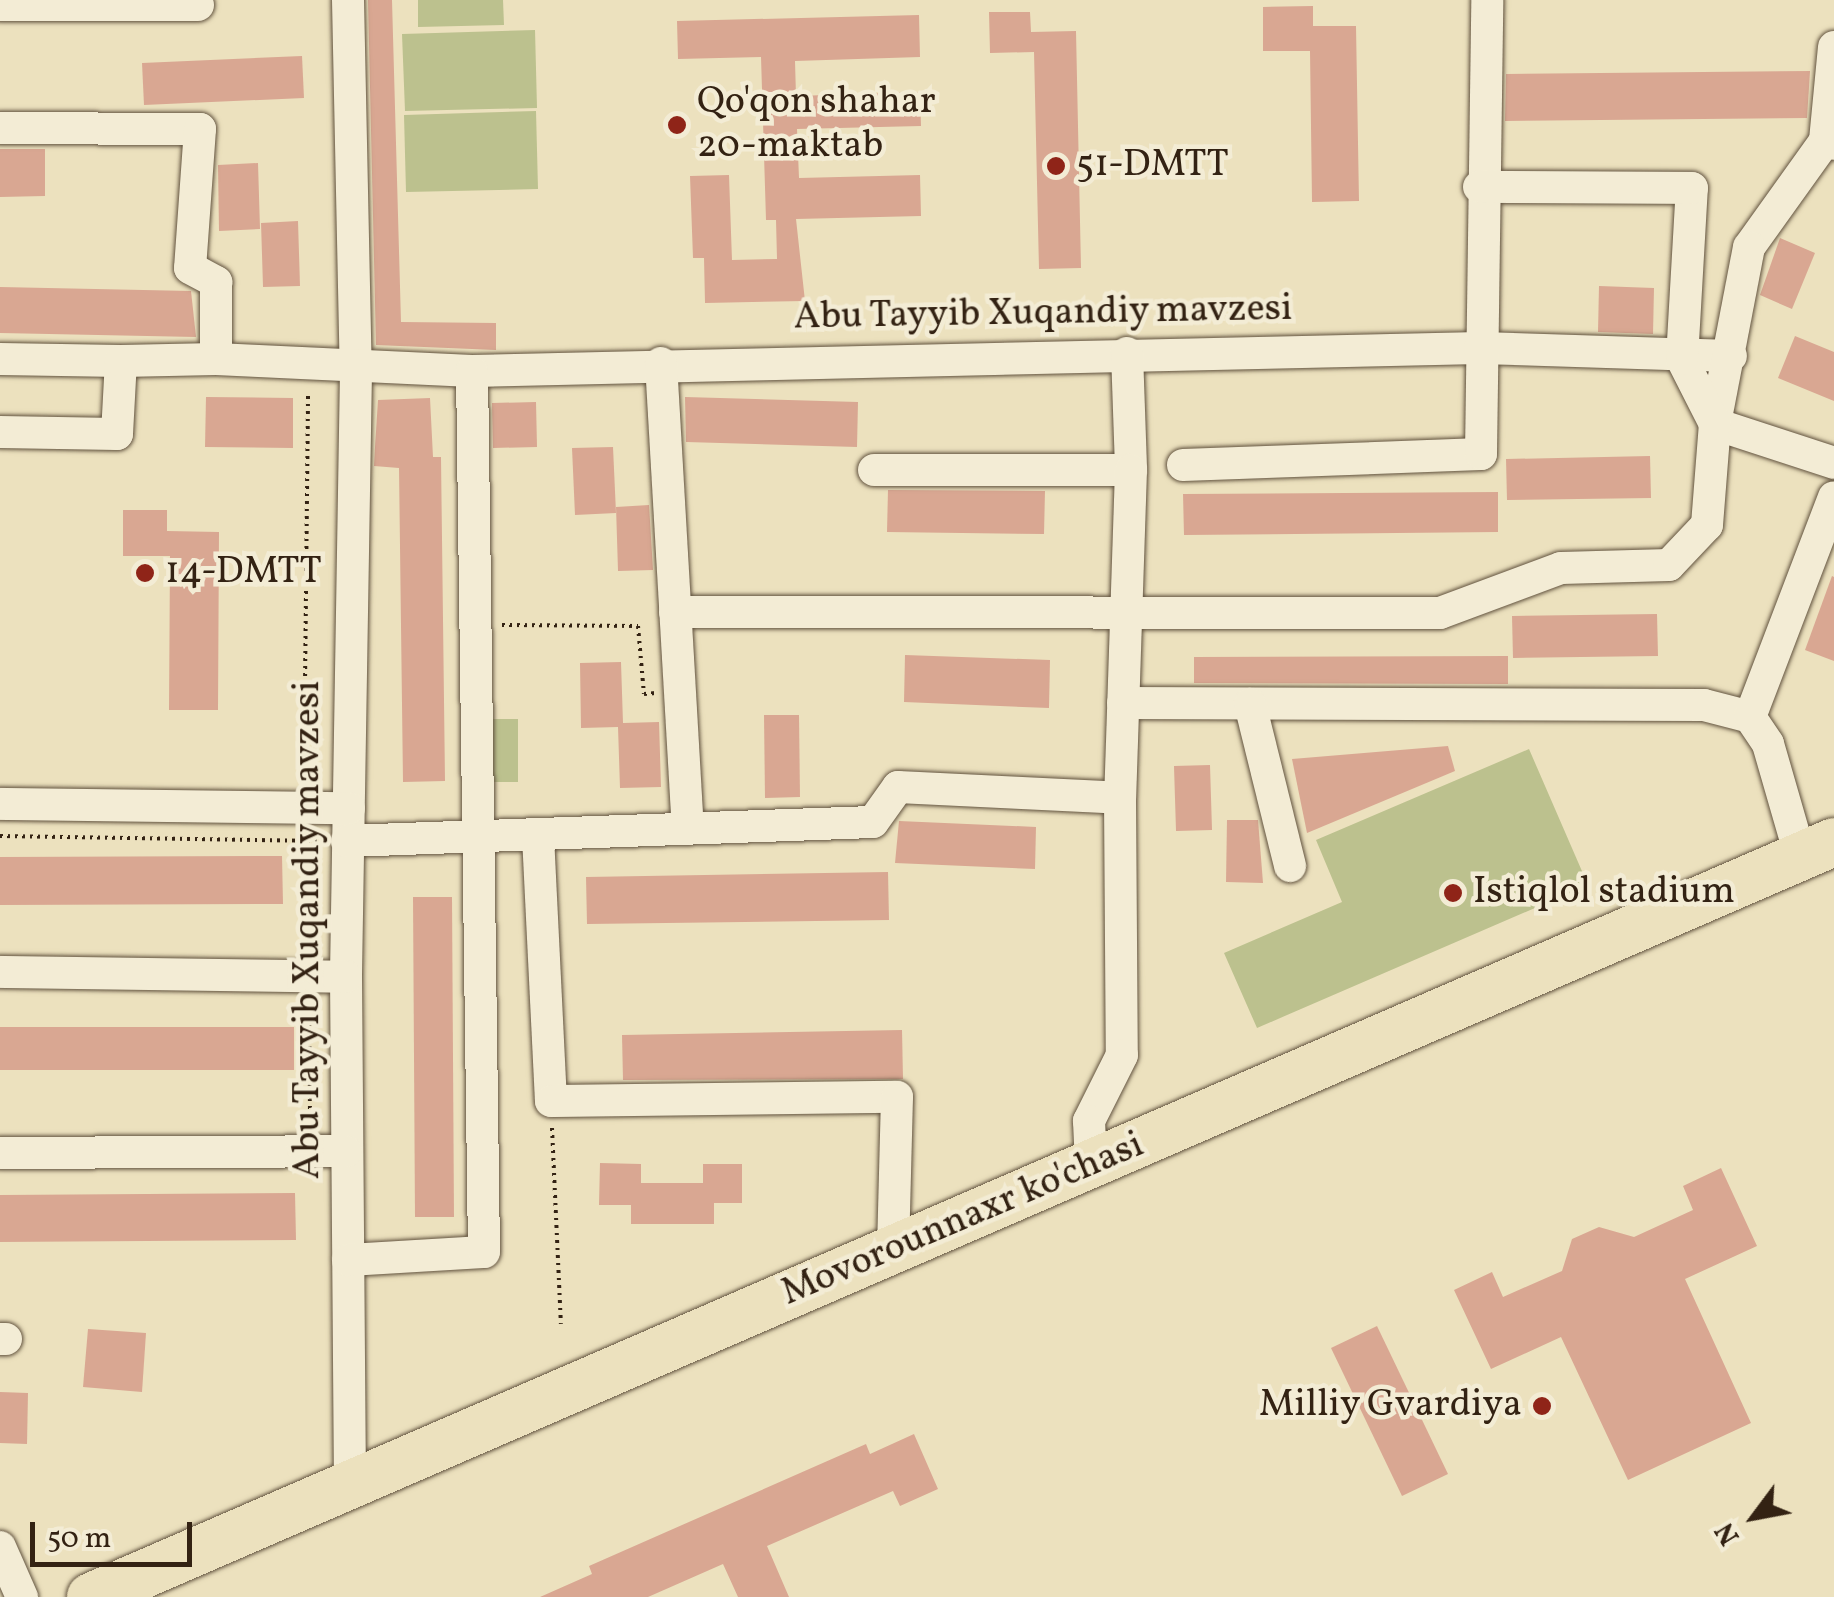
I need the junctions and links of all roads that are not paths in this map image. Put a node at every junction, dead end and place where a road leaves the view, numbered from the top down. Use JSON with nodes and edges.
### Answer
{"nodes":[{"id":1,"x":348,"y":0,"type":"edge"},
{"id":2,"x":1486,"y":0,"type":"edge"},
{"id":3,"x":0,"y":5,"type":"edge"},
{"id":4,"x":198,"y":5,"type":"dead end"},
{"id":5,"x":1834,"y":47,"type":"edge"},
{"id":6,"x":0,"y":128,"type":"edge"},
{"id":7,"x":1830,"y":143,"type":"edge"},
{"id":8,"x":1480,"y":187,"type":"junction"},
{"id":9,"x":1480,"y":348,"type":"junction"},
{"id":10,"x":1128,"y":353,"type":"junction"},
{"id":11,"x":1731,"y":356,"type":"junction"},
{"id":12,"x":0,"y":359,"type":"edge"},
{"id":13,"x":216,"y":359,"type":"junction"},
{"id":14,"x":1682,"y":359,"type":"junction"},
{"id":15,"x":121,"y":361,"type":"junction"},
{"id":16,"x":662,"y":362,"type":"junction"},
{"id":17,"x":472,"y":370,"type":"junction"},
{"id":18,"x":356,"y":371,"type":"junction"},
{"id":19,"x":1715,"y":424,"type":"junction"},
{"id":20,"x":0,"y":432,"type":"edge"},
{"id":21,"x":1834,"y":463,"type":"edge"},
{"id":22,"x":1183,"y":465,"type":"dead end"},
{"id":23,"x":874,"y":470,"type":"dead end"},
{"id":24,"x":1130,"y":470,"type":"junction"},
{"id":25,"x":1834,"y":496,"type":"edge"},
{"id":26,"x":1126,"y":611,"type":"junction"},
{"id":27,"x":676,"y":612,"type":"junction"},
{"id":28,"x":1123,"y":703,"type":"junction"},
{"id":29,"x":1250,"y":704,"type":"junction"},
{"id":30,"x":1750,"y":717,"type":"junction"},
{"id":31,"x":1120,"y":798,"type":"junction"},
{"id":32,"x":0,"y":804,"type":"edge"},
{"id":33,"x":349,"y":808,"type":"junction"},
{"id":34,"x":688,"y":825,"type":"junction"},
{"id":35,"x":474,"y":834,"type":"junction"},
{"id":36,"x":538,"y":836,"type":"junction"},
{"id":37,"x":347,"y":841,"type":"junction"},
{"id":38,"x":1823,"y":850,"type":"edge"},
{"id":39,"x":1290,"y":866,"type":"dead end"},
{"id":40,"x":0,"y":972,"type":"edge"},
{"id":41,"x":346,"y":977,"type":"junction"},
{"id":42,"x":346,"y":1151,"type":"junction"},
{"id":43,"x":0,"y":1153,"type":"edge"},
{"id":44,"x":1092,"y":1164,"type":"junction"},
{"id":45,"x":894,"y":1250,"type":"junction"},
{"id":46,"x":348,"y":1260,"type":"junction"},
{"id":47,"x":350,"y":1490,"type":"junction"},
{"id":48,"x":0,"y":1547,"type":"edge"},
{"id":49,"x":22,"y":1597,"type":"edge"},
{"id":50,"x":92,"y":1597,"type":"edge"}],
"edges":[{"from":1,"to":18,"type":"street","name":"Abu Tayyib Xuqandiy mavzesi"},
{"from":2,"to":8,"type":"street"},
{"from":3,"to":4,"type":"street"},
{"from":5,"to":7,"type":"street"},
{"from":6,"to":13,"type":"street"},
{"from":7,"to":11,"type":"street"},
{"from":8,"to":9,"type":"street"},
{"from":8,"to":14,"type":"street"},
{"from":9,"to":10,"type":"street","name":"Abu Tayyib Xuqandiy mavzesi"},
{"from":9,"to":14,"type":"street","name":"Abu Tayyib Xuqandiy mavzesi"},
{"from":9,"to":22,"type":"street"},
{"from":10,"to":16,"type":"street","name":"Abu Tayyib Xuqandiy mavzesi"},
{"from":10,"to":24,"type":"street"},
{"from":11,"to":14,"type":"street","name":"Abu Tayyib Xuqandiy mavzesi"},
{"from":11,"to":19,"type":"street"},
{"from":12,"to":15,"type":"street"},
{"from":13,"to":15,"type":"street"},
{"from":13,"to":18,"type":"street"},
{"from":14,"to":19,"type":"street"},
{"from":15,"to":20,"type":"street"},
{"from":16,"to":17,"type":"street","name":"Abu Tayyib Xuqandiy mavzesi"},
{"from":16,"to":27,"type":"street"},
{"from":17,"to":18,"type":"street","name":"Abu Tayyib Xuqandiy mavzesi"},
{"from":17,"to":35,"type":"street"},
{"from":18,"to":33,"type":"street","name":"Abu Tayyib Xuqandiy mavzesi"},
{"from":19,"to":21,"type":"street"},
{"from":19,"to":26,"type":"street"},
{"from":23,"to":24,"type":"street"},
{"from":24,"to":26,"type":"street"},
{"from":25,"to":30,"type":"street"},
{"from":26,"to":27,"type":"street"},
{"from":26,"to":28,"type":"street"},
{"from":27,"to":34,"type":"street"},
{"from":28,"to":29,"type":"street"},
{"from":28,"to":31,"type":"street"},
{"from":29,"to":30,"type":"street"},
{"from":29,"to":39,"type":"street"},
{"from":30,"to":38,"type":"street"},
{"from":31,"to":34,"type":"street"},
{"from":31,"to":44,"type":"street"},
{"from":32,"to":33,"type":"street"},
{"from":33,"to":37,"type":"street","name":"Abu Tayyib Xuqandiy mavzesi"},
{"from":34,"to":36,"type":"street"},
{"from":35,"to":36,"type":"street"},
{"from":35,"to":37,"type":"street"},
{"from":35,"to":46,"type":"street"},
{"from":36,"to":45,"type":"street"},
{"from":37,"to":41,"type":"street","name":"Abu Tayyib Xuqandiy mavzesi"},
{"from":38,"to":44,"type":"highway","name":"Movorounnaxr ko'chasi"},
{"from":40,"to":41,"type":"street"},
{"from":41,"to":42,"type":"street","name":"Abu Tayyib Xuqandiy mavzesi"},
{"from":42,"to":43,"type":"street"},
{"from":42,"to":46,"type":"street","name":"Abu Tayyib Xuqandiy mavzesi"},
{"from":44,"to":45,"type":"highway","name":"Movorounnaxr ko'chasi"},
{"from":45,"to":47,"type":"highway","name":"Movorounnaxr ko'chasi"},
{"from":46,"to":47,"type":"street","name":"Abu Tayyib Xuqandiy mavzesi"},
{"from":47,"to":50,"type":"highway","name":"Movorounnaxr ko'chasi"},
{"from":48,"to":49,"type":"street"}]}
